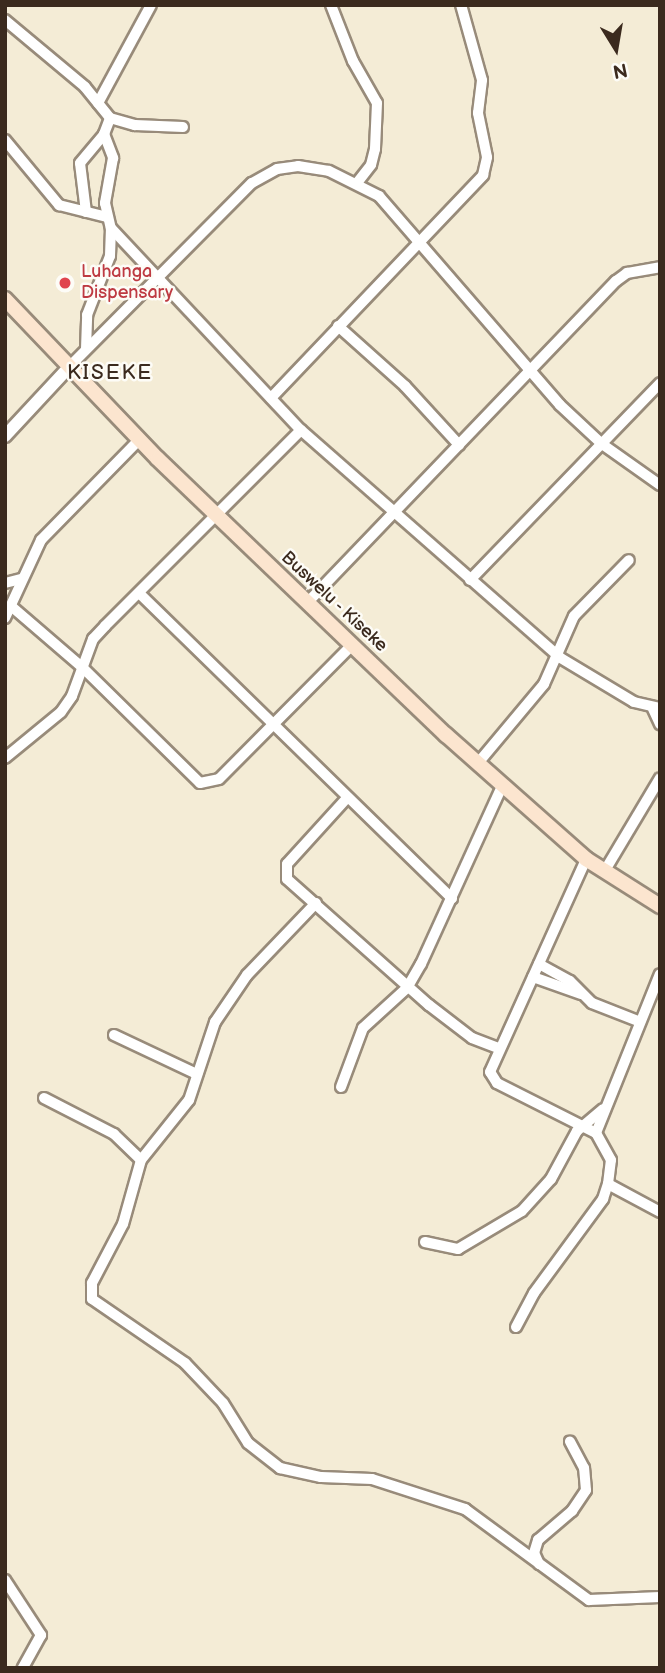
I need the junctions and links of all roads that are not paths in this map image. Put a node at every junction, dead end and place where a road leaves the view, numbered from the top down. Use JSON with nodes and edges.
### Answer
{"nodes":[{"id":1,"x":152,"y":5,"type":"edge"},
{"id":2,"x":331,"y":5,"type":"edge"},
{"id":3,"x":461,"y":5,"type":"edge"},
{"id":4,"x":5,"y":20,"type":"edge"},
{"id":5,"x":98,"y":103,"type":"junction"},
{"id":6,"x":110,"y":118,"type":"junction"},
{"id":7,"x":183,"y":127,"type":"dead end"},
{"id":8,"x":104,"y":134,"type":"junction"},
{"id":9,"x":5,"y":140,"type":"edge"},
{"id":10,"x":357,"y":183,"type":"junction"},
{"id":11,"x":86,"y":212,"type":"junction"},
{"id":12,"x":107,"y":217,"type":"junction"},
{"id":13,"x":111,"y":228,"type":"junction"},
{"id":14,"x":417,"y":241,"type":"junction"},
{"id":15,"x":660,"y":267,"type":"edge"},
{"id":16,"x":158,"y":274,"type":"junction"},
{"id":17,"x":5,"y":299,"type":"edge"},
{"id":18,"x":338,"y":326,"type":"junction"},
{"id":19,"x":86,"y":349,"type":"junction"},
{"id":20,"x":72,"y":364,"type":"junction"},
{"id":21,"x":531,"y":371,"type":"junction"},
{"id":22,"x":660,"y":383,"type":"edge"},
{"id":23,"x":271,"y":398,"type":"junction"},
{"id":24,"x":301,"y":430,"type":"junction"},
{"id":25,"x":5,"y":436,"type":"edge"},
{"id":26,"x":140,"y":439,"type":"junction"},
{"id":27,"x":602,"y":444,"type":"junction"},
{"id":28,"x":459,"y":445,"type":"junction"},
{"id":29,"x":660,"y":485,"type":"edge"},
{"id":30,"x":393,"y":513,"type":"junction"},
{"id":31,"x":214,"y":514,"type":"junction"},
{"id":32,"x":629,"y":561,"type":"dead end"},
{"id":33,"x":21,"y":579,"type":"junction"},
{"id":34,"x":470,"y":580,"type":"junction"},
{"id":35,"x":5,"y":583,"type":"edge"},
{"id":36,"x":140,"y":594,"type":"junction"},
{"id":37,"x":308,"y":603,"type":"junction"},
{"id":38,"x":10,"y":606,"type":"junction"},
{"id":39,"x":5,"y":618,"type":"edge"},
{"id":40,"x":352,"y":645,"type":"junction"},
{"id":41,"x":559,"y":657,"type":"junction"},
{"id":42,"x":83,"y":668,"type":"junction"},
{"id":43,"x":656,"y":708,"type":"edge"},
{"id":44,"x":660,"y":724,"type":"edge"},
{"id":45,"x":273,"y":727,"type":"junction"},
{"id":46,"x":5,"y":758,"type":"edge"},
{"id":47,"x":478,"y":763,"type":"junction"},
{"id":48,"x":660,"y":778,"type":"edge"},
{"id":49,"x":502,"y":786,"type":"junction"},
{"id":50,"x":347,"y":798,"type":"junction"},
{"id":51,"x":586,"y":859,"type":"junction"},
{"id":52,"x":604,"y":872,"type":"junction"},
{"id":53,"x":452,"y":898,"type":"junction"},
{"id":54,"x":316,"y":903,"type":"junction"},
{"id":55,"x":660,"y":906,"type":"edge"},
{"id":56,"x":539,"y":964,"type":"junction"},
{"id":57,"x":660,"y":974,"type":"edge"},
{"id":58,"x":533,"y":977,"type":"junction"},
{"id":59,"x":407,"y":988,"type":"junction"},
{"id":60,"x":581,"y":994,"type":"junction"},
{"id":61,"x":638,"y":1021,"type":"junction"},
{"id":62,"x":114,"y":1035,"type":"dead end"},
{"id":63,"x":498,"y":1048,"type":"junction"},
{"id":64,"x":197,"y":1074,"type":"junction"},
{"id":65,"x":341,"y":1087,"type":"dead end"},
{"id":66,"x":44,"y":1098,"type":"dead end"},
{"id":67,"x":603,"y":1110,"type":"junction"},
{"id":68,"x":583,"y":1125,"type":"junction"},
{"id":69,"x":596,"y":1133,"type":"junction"},
{"id":70,"x":141,"y":1160,"type":"junction"},
{"id":71,"x":608,"y":1184,"type":"junction"},
{"id":72,"x":660,"y":1212,"type":"edge"},
{"id":73,"x":425,"y":1242,"type":"dead end"},
{"id":74,"x":516,"y":1327,"type":"dead end"},
{"id":75,"x":570,"y":1442,"type":"dead end"},
{"id":76,"x":539,"y":1564,"type":"junction"},
{"id":77,"x":5,"y":1580,"type":"edge"},
{"id":78,"x":660,"y":1597,"type":"edge"},
{"id":79,"x":23,"y":1668,"type":"edge"}],
"edges":[{"from":1,"to":5,"type":"street"},
{"from":2,"to":10,"type":"street"},
{"from":3,"to":14,"type":"street"},
{"from":4,"to":5,"type":"street"},
{"from":5,"to":6,"type":"street"},
{"from":6,"to":7,"type":"street"},
{"from":6,"to":8,"type":"street"},
{"from":8,"to":11,"type":"street"},
{"from":8,"to":12,"type":"street"},
{"from":9,"to":11,"type":"street"},
{"from":10,"to":14,"type":"street"},
{"from":10,"to":16,"type":"street"},
{"from":11,"to":12,"type":"street"},
{"from":12,"to":13,"type":"street"},
{"from":13,"to":16,"type":"street"},
{"from":13,"to":19,"type":"street"},
{"from":14,"to":18,"type":"street"},
{"from":14,"to":21,"type":"street"},
{"from":15,"to":21,"type":"street"},
{"from":16,"to":19,"type":"street"},
{"from":16,"to":23,"type":"street"},
{"from":17,"to":20,"type":"main road","name":"Buswelu - Kiseke"},
{"from":18,"to":23,"type":"street"},
{"from":18,"to":28,"type":"street"},
{"from":19,"to":20,"type":"street"},
{"from":20,"to":25,"type":"street"},
{"from":20,"to":26,"type":"main road","name":"Buswelu - Kiseke"},
{"from":21,"to":27,"type":"street"},
{"from":21,"to":28,"type":"street"},
{"from":22,"to":27,"type":"street"},
{"from":23,"to":24,"type":"street"},
{"from":24,"to":30,"type":"street"},
{"from":24,"to":31,"type":"street"},
{"from":26,"to":31,"type":"main road","name":"Buswelu - Kiseke"},
{"from":26,"to":33,"type":"street"},
{"from":27,"to":29,"type":"street"},
{"from":27,"to":34,"type":"street"},
{"from":28,"to":30,"type":"street"},
{"from":30,"to":34,"type":"street"},
{"from":30,"to":37,"type":"street"},
{"from":31,"to":36,"type":"street"},
{"from":31,"to":37,"type":"main road","name":"Buswelu - Kiseke"},
{"from":32,"to":41,"type":"street"},
{"from":33,"to":35,"type":"street"},
{"from":33,"to":38,"type":"street"},
{"from":34,"to":41,"type":"street"},
{"from":36,"to":42,"type":"street"},
{"from":36,"to":45,"type":"street"},
{"from":37,"to":40,"type":"main road","name":"Buswelu - Kiseke"},
{"from":38,"to":39,"type":"street"},
{"from":38,"to":42,"type":"street"},
{"from":40,"to":45,"type":"street"},
{"from":40,"to":47,"type":"main road","name":"Buswelu - Kiseke"},
{"from":41,"to":43,"type":"street"},
{"from":41,"to":47,"type":"street"},
{"from":42,"to":45,"type":"street"},
{"from":42,"to":46,"type":"street"},
{"from":43,"to":44,"type":"street"},
{"from":45,"to":50,"type":"street"},
{"from":47,"to":49,"type":"main road","name":"Buswelu - Kiseke"},
{"from":48,"to":52,"type":"street"},
{"from":49,"to":51,"type":"main road","name":"Buswelu - Kiseke"},
{"from":49,"to":53,"type":"street"},
{"from":50,"to":53,"type":"street"},
{"from":50,"to":54,"type":"street"},
{"from":51,"to":52,"type":"main road","name":"Buswelu - Kiseke"},
{"from":51,"to":56,"type":"street"},
{"from":52,"to":55,"type":"main road","name":"Buswelu - Kiseke"},
{"from":53,"to":59,"type":"street"},
{"from":54,"to":59,"type":"street"},
{"from":54,"to":64,"type":"street"},
{"from":56,"to":58,"type":"street"},
{"from":56,"to":60,"type":"street"},
{"from":57,"to":61,"type":"street"},
{"from":58,"to":60,"type":"street"},
{"from":58,"to":63,"type":"street"},
{"from":59,"to":63,"type":"street"},
{"from":59,"to":65,"type":"street"},
{"from":60,"to":61,"type":"street"},
{"from":61,"to":67,"type":"street"},
{"from":62,"to":64,"type":"street"},
{"from":63,"to":68,"type":"street"},
{"from":64,"to":70,"type":"street"},
{"from":66,"to":70,"type":"street"},
{"from":67,"to":68,"type":"street"},
{"from":67,"to":69,"type":"street"},
{"from":68,"to":69,"type":"street"},
{"from":68,"to":73,"type":"street"},
{"from":69,"to":71,"type":"street"},
{"from":70,"to":76,"type":"street"},
{"from":71,"to":72,"type":"street"},
{"from":71,"to":74,"type":"street"},
{"from":75,"to":76,"type":"street"},
{"from":76,"to":78,"type":"street"},
{"from":77,"to":79,"type":"street"}]}
